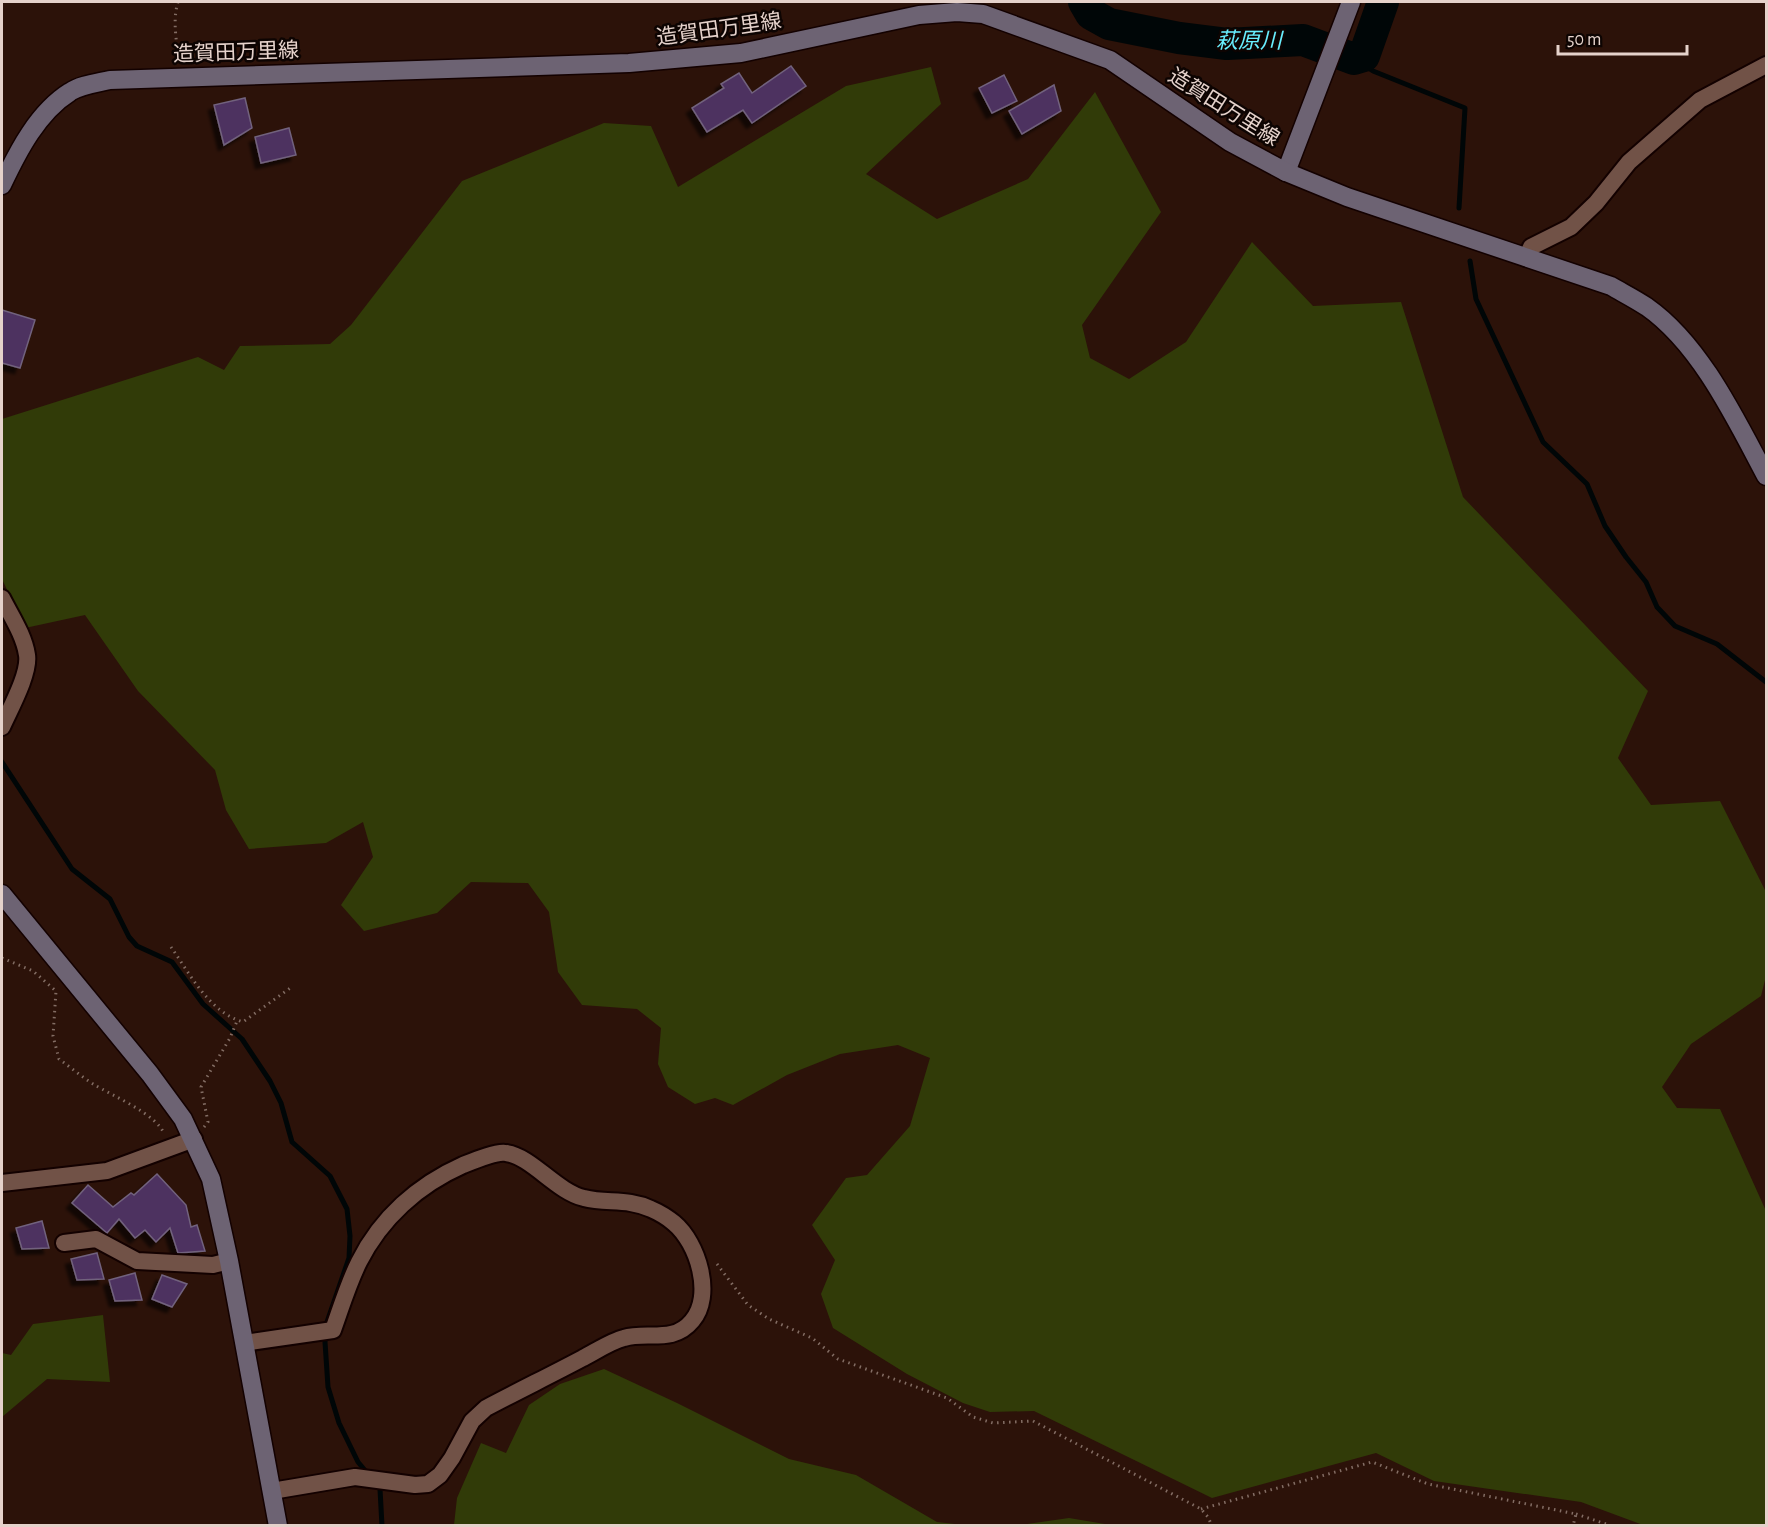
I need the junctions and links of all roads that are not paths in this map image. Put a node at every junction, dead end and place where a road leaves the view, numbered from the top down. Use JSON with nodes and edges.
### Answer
{"nodes":[{"id":1,"x":1351,"y":2,"type":"edge"},
{"id":2,"x":1767,"y":64,"type":"edge"},
{"id":3,"x":1286,"y":172,"type":"junction"},
{"id":4,"x":2,"y":184,"type":"edge"},
{"id":5,"x":1526,"y":258,"type":"junction"},
{"id":6,"x":1767,"y":476,"type":"edge"},
{"id":7,"x":2,"y":598,"type":"edge"},
{"id":8,"x":2,"y":727,"type":"edge"},
{"id":9,"x":2,"y":894,"type":"edge"},
{"id":10,"x":194,"y":1139,"type":"junction"},
{"id":11,"x":2,"y":1184,"type":"edge"},
{"id":12,"x":64,"y":1243,"type":"dead end"},
{"id":13,"x":229,"y":1261,"type":"junction"},
{"id":14,"x":244,"y":1343,"type":"junction"},
{"id":15,"x":272,"y":1491,"type":"junction"},
{"id":16,"x":278,"y":1526,"type":"edge"}],
"edges":[{"from":1,"to":3,"type":"main road"},
{"from":2,"to":5,"type":"street"},
{"from":3,"to":4,"type":"main road","name":"造賀田万里線"},
{"from":3,"to":5,"type":"main road","name":"造賀田万里線"},
{"from":5,"to":6,"type":"main road","name":"造賀田万里線"},
{"from":7,"to":8,"type":"street"},
{"from":9,"to":10,"type":"main road"},
{"from":10,"to":11,"type":"street"},
{"from":10,"to":13,"type":"main road"},
{"from":12,"to":13,"type":"street"},
{"from":13,"to":14,"type":"main road"},
{"from":14,"to":15,"type":"main road"},
{"from":14,"to":15,"type":"street"},
{"from":15,"to":16,"type":"main road"}]}
